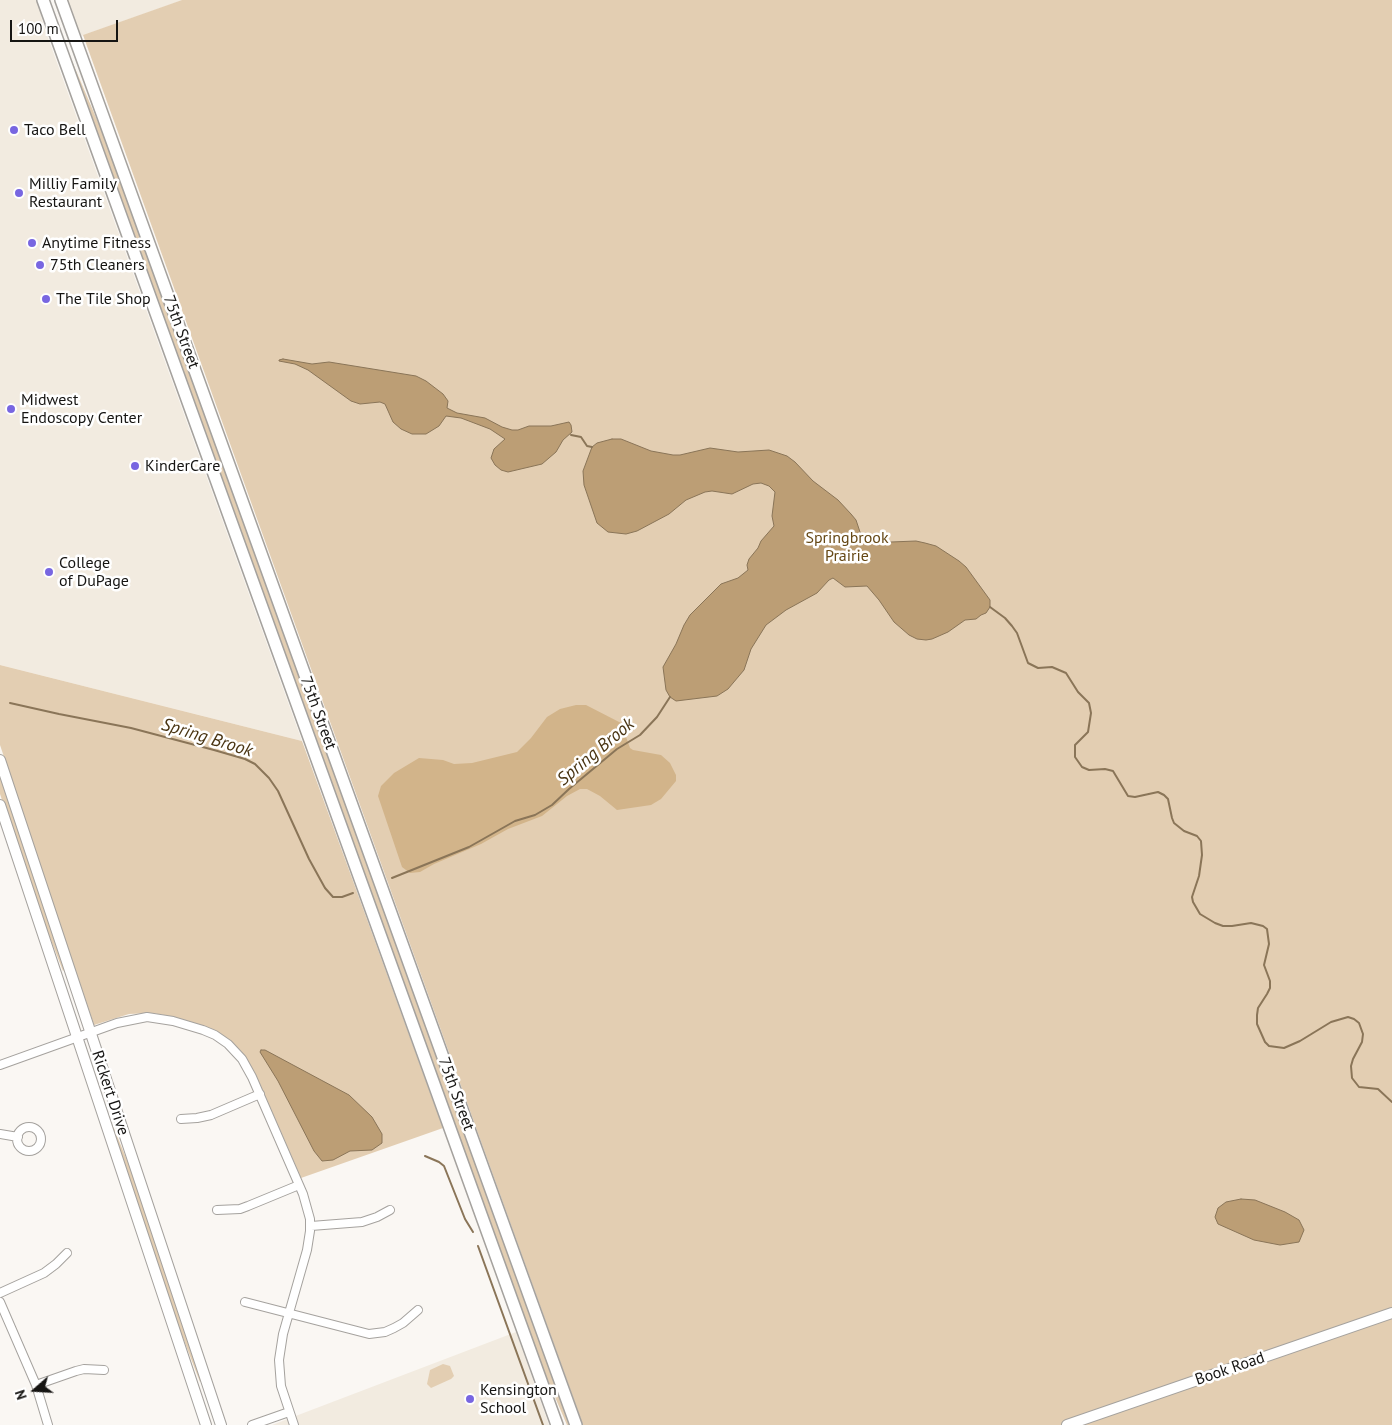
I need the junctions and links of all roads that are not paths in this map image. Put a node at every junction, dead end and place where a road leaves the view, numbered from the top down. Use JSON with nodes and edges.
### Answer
{"nodes":[{"id":1,"x":43,"y":0,"type":"edge"},
{"id":2,"x":61,"y":0,"type":"edge"},
{"id":3,"x":0,"y":760,"type":"edge"},
{"id":4,"x":0,"y":805,"type":"edge"},
{"id":5,"x":90,"y":1033,"type":"junction"},
{"id":6,"x":77,"y":1037,"type":"junction"},
{"id":7,"x":0,"y":1065,"type":"edge"},
{"id":8,"x":260,"y":1094,"type":"junction"},
{"id":9,"x":181,"y":1119,"type":"dead end"},
{"id":10,"x":0,"y":1134,"type":"edge"},
{"id":11,"x":18,"y":1137,"type":"dead end"},
{"id":12,"x":299,"y":1185,"type":"junction"},
{"id":13,"x":217,"y":1210,"type":"dead end"},
{"id":14,"x":390,"y":1210,"type":"dead end"},
{"id":15,"x":310,"y":1226,"type":"junction"},
{"id":16,"x":66,"y":1253,"type":"dead end"},
{"id":17,"x":0,"y":1293,"type":"edge"},
{"id":18,"x":0,"y":1302,"type":"edge"},
{"id":19,"x":245,"y":1302,"type":"dead end"},
{"id":20,"x":418,"y":1310,"type":"dead end"},
{"id":21,"x":288,"y":1314,"type":"junction"},
{"id":22,"x":1392,"y":1314,"type":"edge"},
{"id":23,"x":104,"y":1370,"type":"dead end"},
{"id":24,"x":36,"y":1385,"type":"junction"},
{"id":25,"x":289,"y":1412,"type":"junction"},
{"id":26,"x":48,"y":1425,"type":"edge"},
{"id":27,"x":206,"y":1425,"type":"edge"},
{"id":28,"x":221,"y":1425,"type":"edge"},
{"id":29,"x":252,"y":1425,"type":"edge"},
{"id":30,"x":294,"y":1425,"type":"edge"},
{"id":31,"x":557,"y":1425,"type":"edge"},
{"id":32,"x":576,"y":1425,"type":"edge"},
{"id":33,"x":1067,"y":1425,"type":"edge"}],
"edges":[{"from":1,"to":31,"type":"main road","name":"75th Street"},
{"from":2,"to":32,"type":"main road","name":"75th Street"},
{"from":3,"to":5,"type":"street","name":"Rickert Drive"},
{"from":4,"to":6,"type":"street","name":"Rickert Drive"},
{"from":5,"to":6,"type":"street"},
{"from":5,"to":8,"type":"street"},
{"from":5,"to":28,"type":"street","name":"Rickert Drive"},
{"from":6,"to":7,"type":"street"},
{"from":6,"to":27,"type":"street","name":"Rickert Drive"},
{"from":8,"to":9,"type":"street"},
{"from":8,"to":12,"type":"street"},
{"from":10,"to":11,"type":"street"},
{"from":12,"to":13,"type":"street"},
{"from":12,"to":15,"type":"street"},
{"from":14,"to":15,"type":"street"},
{"from":15,"to":21,"type":"street"},
{"from":16,"to":17,"type":"street"},
{"from":18,"to":24,"type":"street"},
{"from":19,"to":21,"type":"street"},
{"from":20,"to":21,"type":"street"},
{"from":21,"to":25,"type":"street"},
{"from":22,"to":33,"type":"street","name":"Book Road"},
{"from":23,"to":24,"type":"street"},
{"from":24,"to":26,"type":"street"},
{"from":25,"to":29,"type":"street"},
{"from":25,"to":30,"type":"street"}]}
